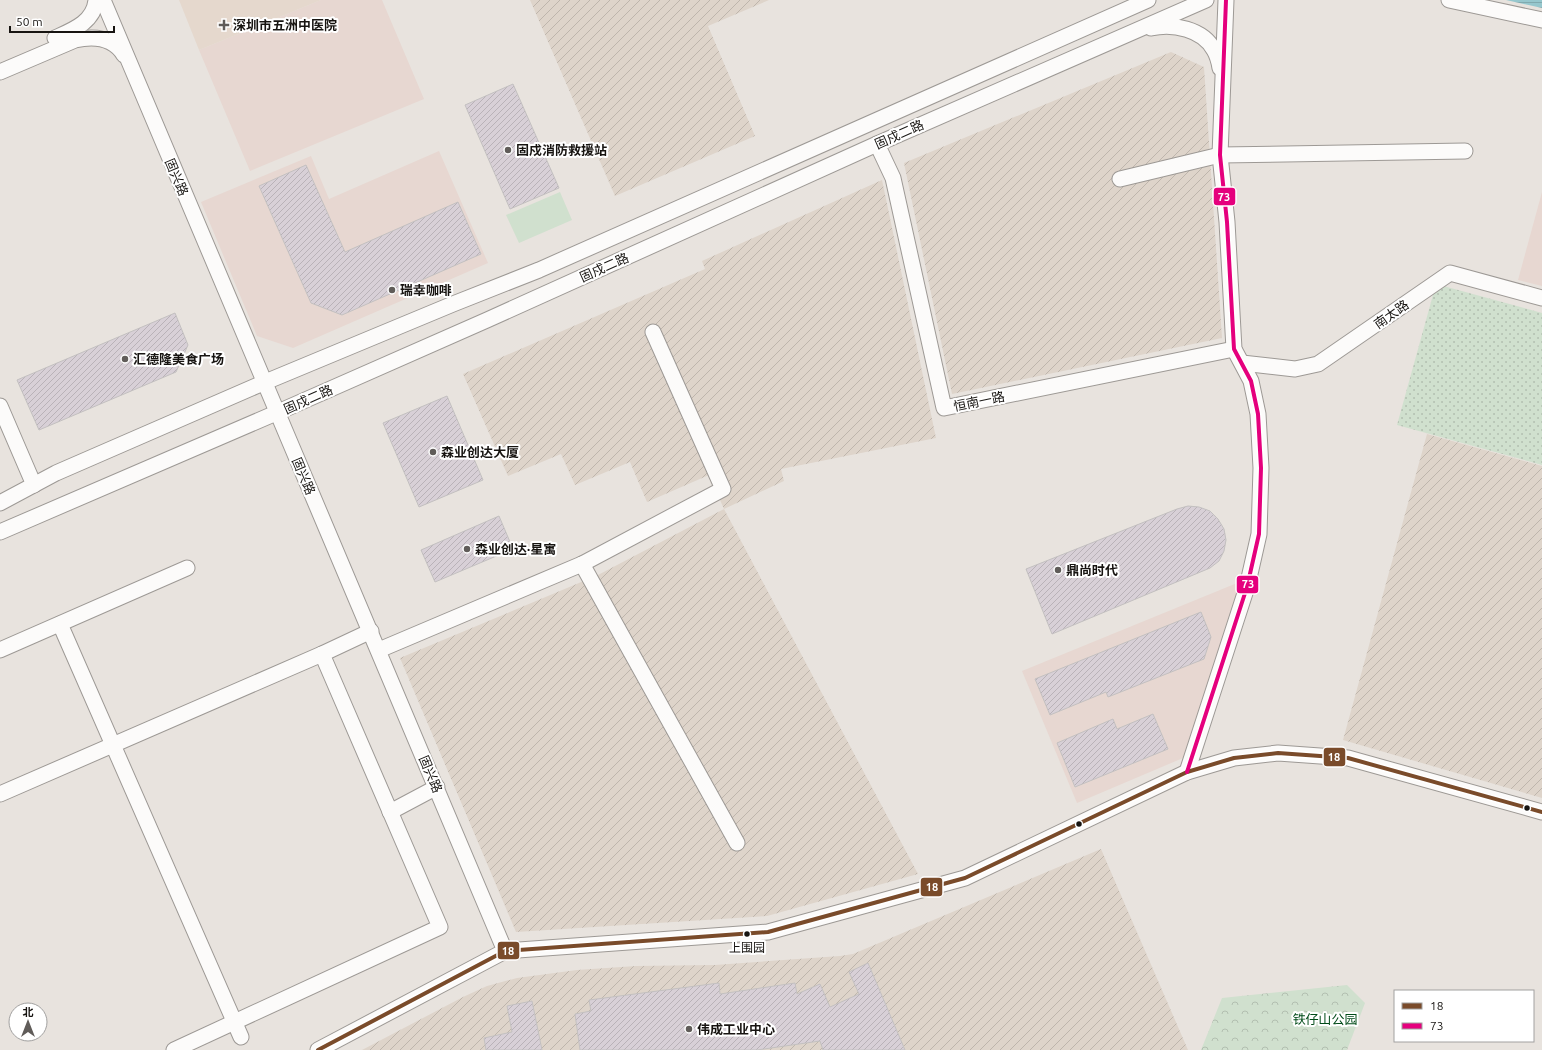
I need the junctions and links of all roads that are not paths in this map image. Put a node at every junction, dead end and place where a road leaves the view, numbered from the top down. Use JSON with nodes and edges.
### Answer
{"nodes":[{"id":1,"x":96,"y":0,"type":"edge"},
{"id":2,"x":103,"y":0,"type":"edge"},
{"id":3,"x":1148,"y":0,"type":"edge"},
{"id":4,"x":1206,"y":0,"type":"edge"},
{"id":5,"x":1226,"y":0,"type":"edge"},
{"id":6,"x":1449,"y":0,"type":"edge"},
{"id":7,"x":1542,"y":20,"type":"edge"},
{"id":8,"x":1133,"y":32,"type":"junction"},
{"id":9,"x":0,"y":61,"type":"edge"},
{"id":10,"x":129,"y":62,"type":"junction"},
{"id":11,"x":0,"y":72,"type":"edge"},
{"id":12,"x":1223,"y":79,"type":"junction"},
{"id":13,"x":877,"y":144,"type":"junction"},
{"id":14,"x":1465,"y":151,"type":"dead end"},
{"id":15,"x":1220,"y":155,"type":"junction"},
{"id":16,"x":1120,"y":179,"type":"dead end"},
{"id":17,"x":1542,"y":298,"type":"edge"},
{"id":18,"x":653,"y":332,"type":"dead end"},
{"id":19,"x":1234,"y":349,"type":"junction"},
{"id":20,"x":1242,"y":363,"type":"junction"},
{"id":21,"x":263,"y":383,"type":"junction"},
{"id":22,"x":0,"y":406,"type":"edge"},
{"id":23,"x":276,"y":413,"type":"junction"},
{"id":24,"x":34,"y":485,"type":"junction"},
{"id":25,"x":0,"y":503,"type":"edge"},
{"id":26,"x":0,"y":532,"type":"edge"},
{"id":27,"x":582,"y":564,"type":"junction"},
{"id":28,"x":187,"y":568,"type":"dead end"},
{"id":29,"x":60,"y":624,"type":"junction"},
{"id":30,"x":371,"y":631,"type":"junction"},
{"id":31,"x":0,"y":650,"type":"edge"},
{"id":32,"x":379,"y":650,"type":"junction"},
{"id":33,"x":322,"y":654,"type":"junction"},
{"id":34,"x":113,"y":745,"type":"junction"},
{"id":35,"x":1187,"y":772,"type":"junction"},
{"id":36,"x":437,"y":787,"type":"junction"},
{"id":37,"x":0,"y":794,"type":"edge"},
{"id":38,"x":390,"y":812,"type":"junction"},
{"id":39,"x":1542,"y":812,"type":"edge"},
{"id":40,"x":737,"y":843,"type":"dead end"},
{"id":41,"x":505,"y":951,"type":"junction"},
{"id":42,"x":235,"y":1022,"type":"junction"},
{"id":43,"x":241,"y":1037,"type":"dead end"},
{"id":44,"x":174,"y":1050,"type":"edge"},
{"id":45,"x":318,"y":1050,"type":"edge"}],
"edges":[{"from":1,"to":9,"type":"street"},
{"from":2,"to":10,"type":"street","name":"固兴路"},
{"from":3,"to":21,"type":"street","name":"固戍二路"},
{"from":4,"to":8,"type":"street","name":"固戍二路"},
{"from":5,"to":12,"type":"street"},
{"from":6,"to":7,"type":"street"},
{"from":8,"to":12,"type":"street"},
{"from":8,"to":13,"type":"street","name":"固戍二路"},
{"from":10,"to":11,"type":"street"},
{"from":10,"to":21,"type":"street","name":"固兴路"},
{"from":12,"to":15,"type":"street"},
{"from":13,"to":19,"type":"street","name":"恒南一路"},
{"from":13,"to":23,"type":"street","name":"固戍二路"},
{"from":14,"to":15,"type":"street"},
{"from":15,"to":16,"type":"street"},
{"from":15,"to":19,"type":"street"},
{"from":17,"to":20,"type":"street","name":"南太路"},
{"from":18,"to":27,"type":"street"},
{"from":19,"to":20,"type":"street"},
{"from":20,"to":35,"type":"street"},
{"from":21,"to":23,"type":"street","name":"固兴路"},
{"from":21,"to":24,"type":"street","name":"固戍二路"},
{"from":22,"to":24,"type":"street"},
{"from":23,"to":26,"type":"street","name":"固戍二路"},
{"from":23,"to":30,"type":"street","name":"固兴路"},
{"from":24,"to":25,"type":"street","name":"固戍二路"},
{"from":27,"to":32,"type":"street"},
{"from":27,"to":40,"type":"street"},
{"from":28,"to":29,"type":"street"},
{"from":29,"to":31,"type":"street"},
{"from":29,"to":34,"type":"street"},
{"from":30,"to":32,"type":"street","name":"固兴路"},
{"from":30,"to":33,"type":"street"},
{"from":32,"to":36,"type":"street","name":"固兴路"},
{"from":33,"to":34,"type":"street"},
{"from":33,"to":38,"type":"street"},
{"from":34,"to":37,"type":"street"},
{"from":34,"to":42,"type":"street"},
{"from":35,"to":39,"type":"street"},
{"from":35,"to":41,"type":"street"},
{"from":36,"to":38,"type":"street"},
{"from":36,"to":41,"type":"street","name":"固兴路"},
{"from":38,"to":42,"type":"street"},
{"from":41,"to":45,"type":"street"},
{"from":42,"to":43,"type":"street"},
{"from":42,"to":44,"type":"street"}]}
